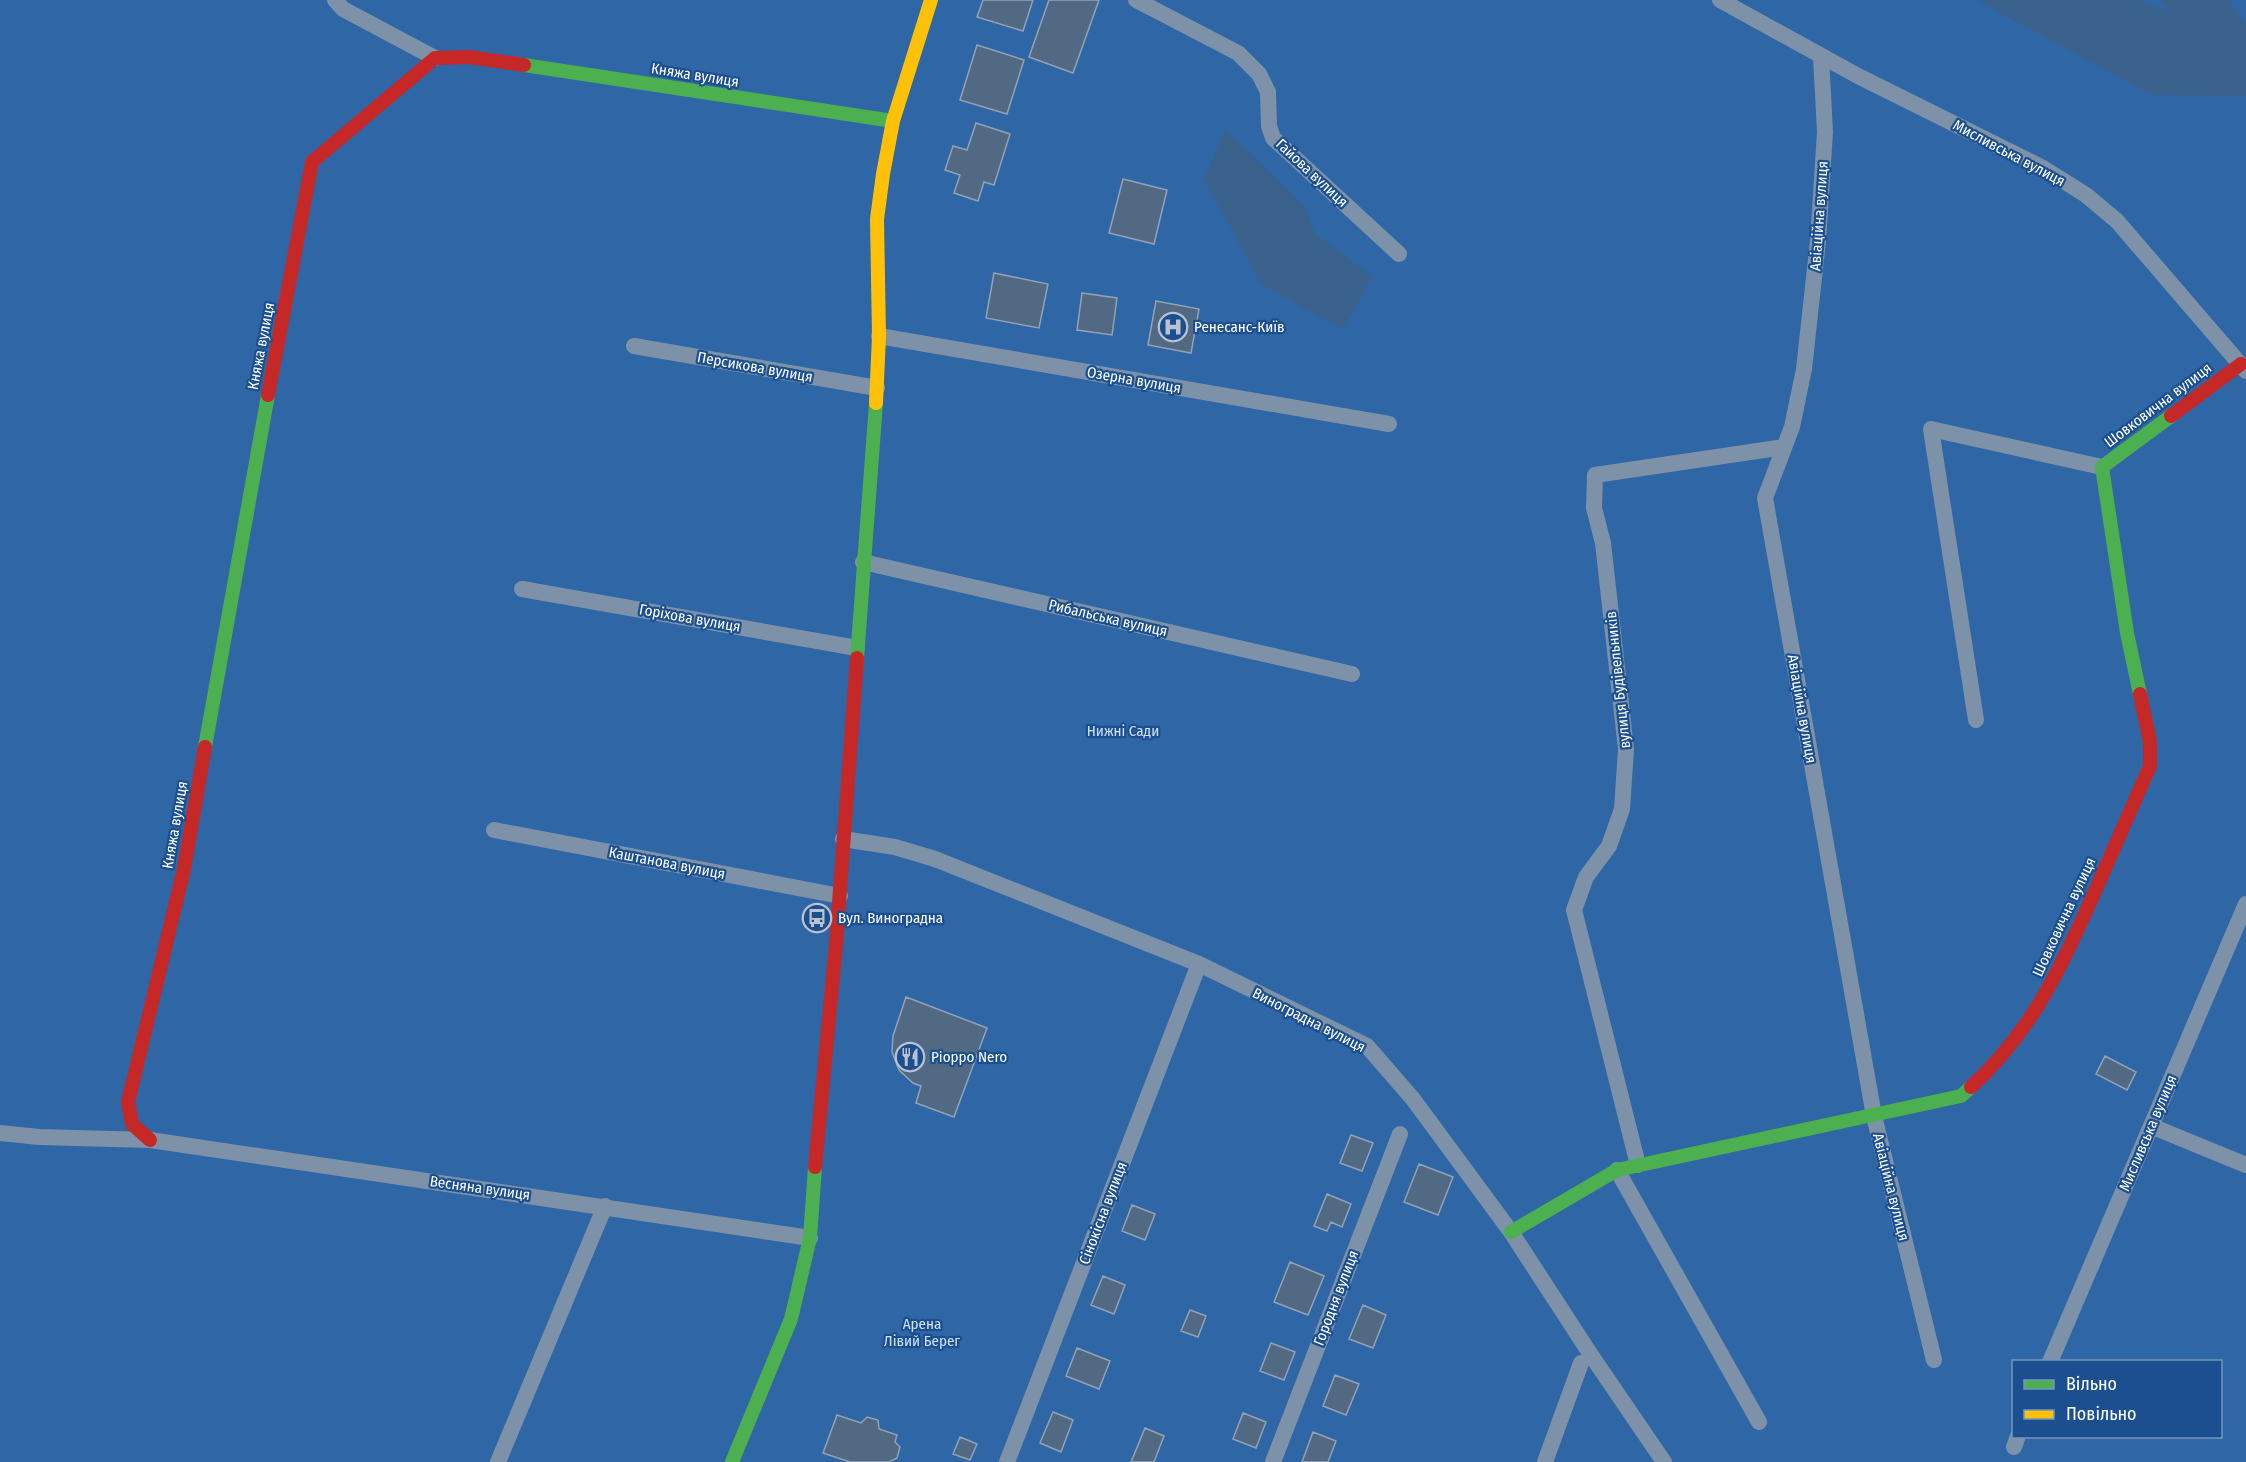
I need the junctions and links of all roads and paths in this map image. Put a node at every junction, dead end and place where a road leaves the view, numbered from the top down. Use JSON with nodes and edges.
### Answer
{"nodes":[{"id":1,"x":335,"y":0,"type":"edge"},
{"id":2,"x":932,"y":0,"type":"edge"},
{"id":3,"x":1136,"y":0,"type":"edge"},
{"id":4,"x":1720,"y":0,"type":"edge"},
{"id":5,"x":1821,"y":56,"type":"junction"},
{"id":6,"x":435,"y":58,"type":"junction"},
{"id":7,"x":893,"y":121,"type":"junction"},
{"id":8,"x":1399,"y":254,"type":"dead end"},
{"id":9,"x":879,"y":336,"type":"junction"},
{"id":10,"x":634,"y":346,"type":"dead end"},
{"id":11,"x":2244,"y":367,"type":"edge"},
{"id":12,"x":877,"y":388,"type":"junction"},
{"id":13,"x":1389,"y":424,"type":"dead end"},
{"id":14,"x":1784,"y":447,"type":"junction"},
{"id":15,"x":2102,"y":467,"type":"junction"},
{"id":16,"x":863,"y":562,"type":"junction"},
{"id":17,"x":522,"y":589,"type":"dead end"},
{"id":18,"x":857,"y":648,"type":"junction"},
{"id":19,"x":1352,"y":674,"type":"dead end"},
{"id":20,"x":1976,"y":720,"type":"dead end"},
{"id":21,"x":494,"y":830,"type":"dead end"},
{"id":22,"x":843,"y":839,"type":"junction"},
{"id":23,"x":840,"y":896,"type":"junction"},
{"id":24,"x":2246,"y":904,"type":"edge"},
{"id":25,"x":1199,"y":964,"type":"junction"},
{"id":26,"x":1874,"y":1116,"type":"junction"},
{"id":27,"x":2151,"y":1126,"type":"junction"},
{"id":28,"x":0,"y":1133,"type":"edge"},
{"id":29,"x":1400,"y":1134,"type":"dead end"},
{"id":30,"x":150,"y":1140,"type":"junction"},
{"id":31,"x":1638,"y":1165,"type":"junction"},
{"id":32,"x":2246,"y":1166,"type":"edge"},
{"id":33,"x":1617,"y":1170,"type":"junction"},
{"id":34,"x":605,"y":1206,"type":"junction"},
{"id":35,"x":1511,"y":1232,"type":"junction"},
{"id":36,"x":810,"y":1238,"type":"junction"},
{"id":37,"x":1934,"y":1360,"type":"dead end"},
{"id":38,"x":2051,"y":1360,"type":"edge"},
{"id":39,"x":1581,"y":1363,"type":"dead end"},
{"id":40,"x":1759,"y":1422,"type":"dead end"},
{"id":41,"x":498,"y":1462,"type":"edge"},
{"id":42,"x":732,"y":1462,"type":"edge"},
{"id":43,"x":1007,"y":1462,"type":"edge"},
{"id":44,"x":1273,"y":1462,"type":"edge"},
{"id":45,"x":1545,"y":1462,"type":"edge"},
{"id":46,"x":1664,"y":1462,"type":"edge"}],
"edges":[{"from":1,"to":6,"type":"street"},
{"from":2,"to":7,"type":"street"},
{"from":3,"to":8,"type":"street","name":"Гайова вулиця"},
{"from":4,"to":5,"type":"street","name":"Мисливська вулиця"},
{"from":5,"to":11,"type":"street","name":"Мисливська вулиця"},
{"from":5,"to":14,"type":"street","name":"Авіаційна вулиця"},
{"from":6,"to":7,"type":"street","name":"Княжа вулиця"},
{"from":6,"to":30,"type":"street","name":"Княжа вулиця"},
{"from":7,"to":9,"type":"street"},
{"from":9,"to":12,"type":"street"},
{"from":9,"to":13,"type":"street","name":"Озерна вулиця"},
{"from":10,"to":12,"type":"street","name":"Персикова вулиця"},
{"from":11,"to":15,"type":"street","name":"Шовковична вулиця"},
{"from":12,"to":16,"type":"street"},
{"from":14,"to":26,"type":"street","name":"Авіаційна вулиця"},
{"from":14,"to":31,"type":"street","name":"вулиця Будівельників"},
{"from":15,"to":20,"type":"street"},
{"from":15,"to":26,"type":"street","name":"Шовковична вулиця"},
{"from":16,"to":18,"type":"street"},
{"from":16,"to":19,"type":"street","name":"Рибальська вулиця"},
{"from":17,"to":18,"type":"street","name":"Горіхова вулиця"},
{"from":18,"to":22,"type":"street"},
{"from":21,"to":23,"type":"street","name":"Каштанова вулиця"},
{"from":22,"to":23,"type":"street"},
{"from":22,"to":25,"type":"street","name":"Виноградна вулиця"},
{"from":23,"to":36,"type":"street"},
{"from":24,"to":27,"type":"street","name":"Мисливська вулиця"},
{"from":25,"to":35,"type":"street","name":"Виноградна вулиця"},
{"from":25,"to":43,"type":"street","name":"Сінокісна вулиця"},
{"from":26,"to":31,"type":"street","name":"Шовковична вулиця"},
{"from":26,"to":37,"type":"street","name":"Авіаційна вулиця"},
{"from":27,"to":32,"type":"street"},
{"from":27,"to":38,"type":"street","name":"Мисливська вулиця"},
{"from":28,"to":30,"type":"street","name":"Весняна вулиця"},
{"from":29,"to":44,"type":"street","name":"Городня вулиця"},
{"from":30,"to":34,"type":"street","name":"Весняна вулиця"},
{"from":31,"to":33,"type":"street","name":"Шовковична вулиця"},
{"from":33,"to":35,"type":"street","name":"Шовковична вулиця"},
{"from":33,"to":40,"type":"street"},
{"from":34,"to":36,"type":"street","name":"Весняна вулиця"},
{"from":34,"to":41,"type":"street"},
{"from":35,"to":46,"type":"street","name":"Виноградна вулиця"},
{"from":36,"to":42,"type":"street"},
{"from":39,"to":45,"type":"street"}]}
